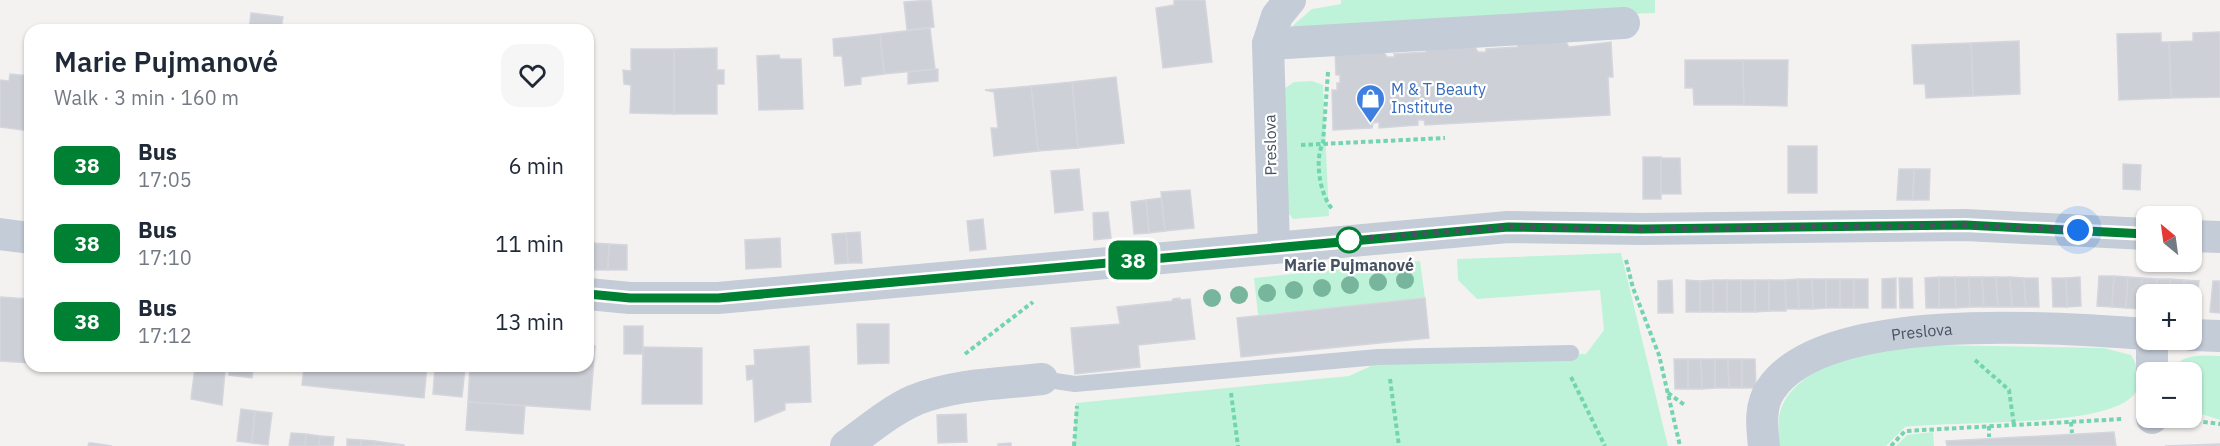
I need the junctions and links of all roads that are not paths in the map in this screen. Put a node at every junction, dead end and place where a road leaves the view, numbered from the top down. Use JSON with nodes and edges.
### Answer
{"nodes":[{"id":1,"x":1290,"y":0,"type":"edge"},
{"id":2,"x":1624,"y":22,"type":"dead end"},
{"id":3,"x":1268,"y":44,"type":"junction"},
{"id":4,"x":0,"y":234,"type":"edge"},
{"id":5,"x":2136,"y":234,"type":"edge"},
{"id":6,"x":2202,"y":236,"type":"edge"},
{"id":7,"x":24,"y":237,"type":"edge"},
{"id":8,"x":2220,"y":237,"type":"edge"},
{"id":9,"x":1274,"y":247,"type":"junction"},
{"id":10,"x":594,"y":295,"type":"edge"},
{"id":11,"x":2136,"y":334,"type":"edge"},
{"id":12,"x":2202,"y":335,"type":"edge"},
{"id":13,"x":2220,"y":336,"type":"edge"},
{"id":14,"x":1570,"y":353,"type":"road end"},
{"id":15,"x":1042,"y":379,"type":"joint"},
{"id":16,"x":846,"y":446,"type":"edge"},
{"id":17,"x":1764,"y":446,"type":"edge"}],
"edges":[{"from":1,"to":3,"type":"street","name":"Preslova"},
{"from":2,"to":3,"type":"street"},
{"from":3,"to":9,"type":"street","name":"Preslova"},
{"from":4,"to":7,"type":"street"},
{"from":5,"to":9,"type":"street"},
{"from":6,"to":8,"type":"street"},
{"from":9,"to":10,"type":"street"},
{"from":11,"to":17,"type":"street","name":"Preslova"},
{"from":12,"to":13,"type":"street"},
{"from":14,"to":15,"type":"lane"},
{"from":15,"to":16,"type":"street"}]}
